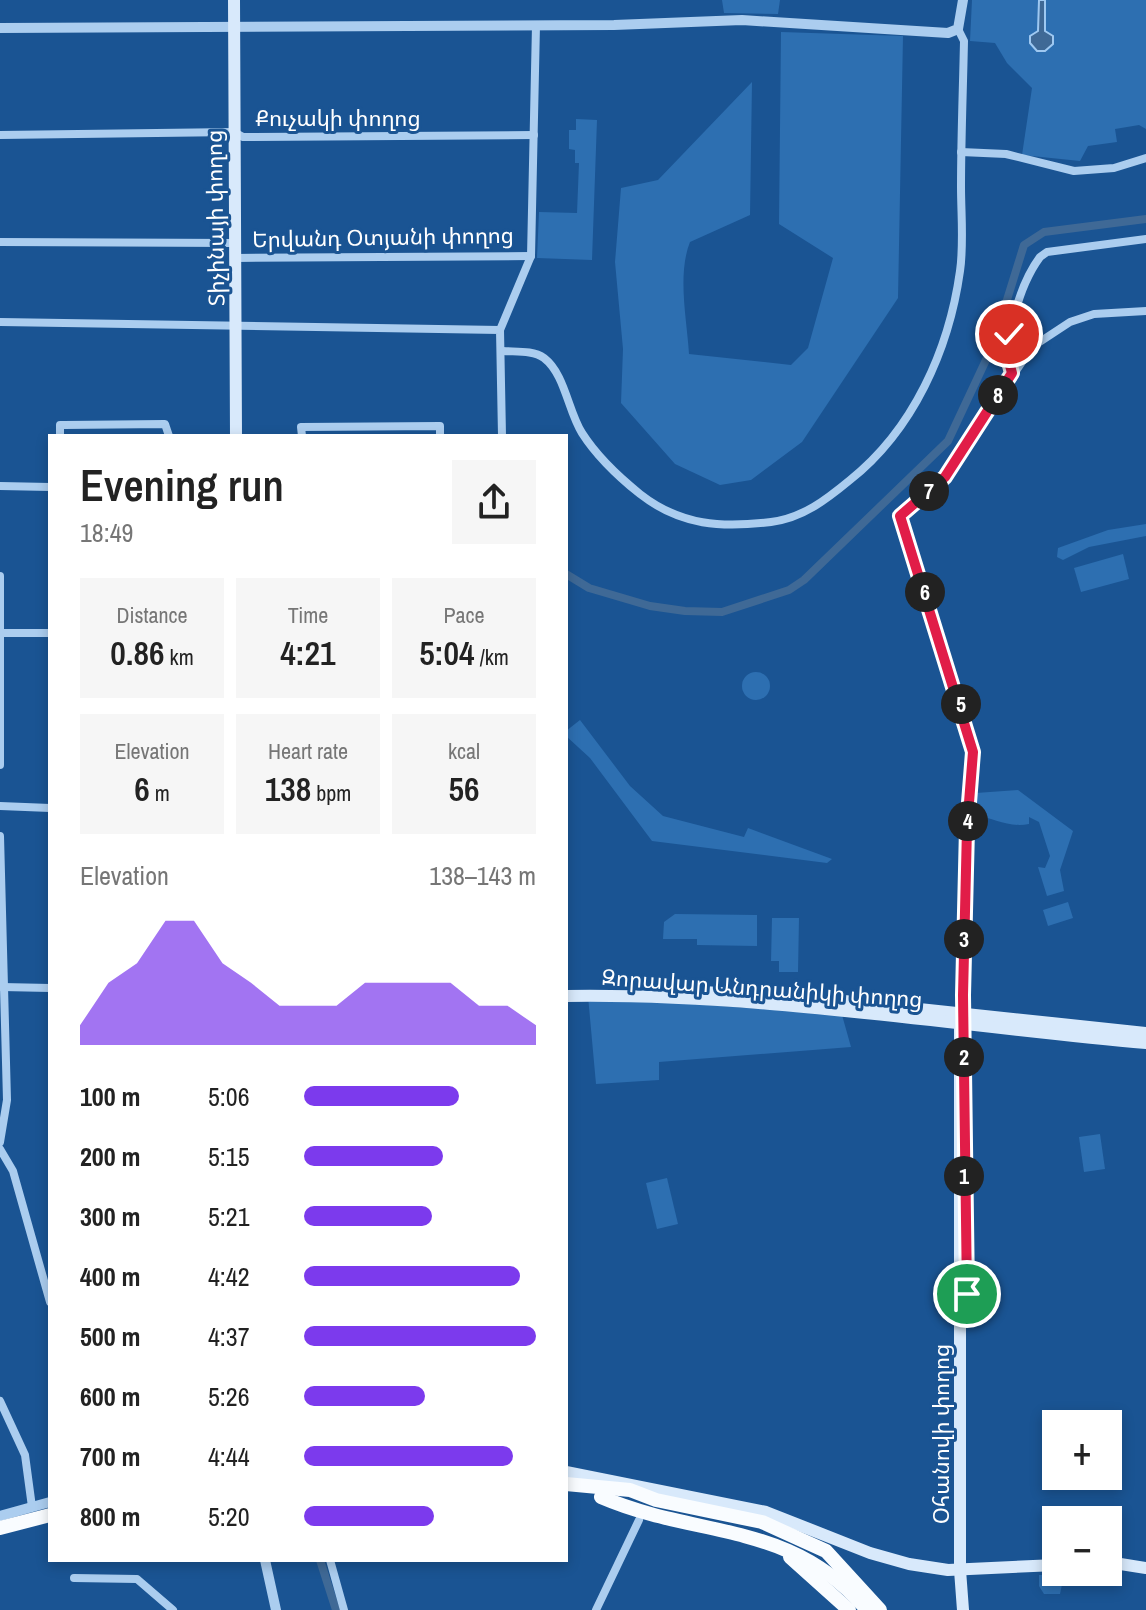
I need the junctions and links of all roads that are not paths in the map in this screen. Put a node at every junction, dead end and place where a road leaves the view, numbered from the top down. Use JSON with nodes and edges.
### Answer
{"nodes":[{"id":1,"x":234,"y":0,"type":"edge"},
{"id":2,"x":963,"y":0,"type":"edge"},
{"id":3,"x":234,"y":24,"type":"junction"},
{"id":4,"x":536,"y":25,"type":"junction"},
{"id":5,"x":0,"y":28,"type":"edge"},
{"id":6,"x":958,"y":29,"type":"junction"},
{"id":7,"x":234,"y":132,"type":"junction"},
{"id":8,"x":0,"y":135,"type":"edge"},
{"id":9,"x":534,"y":135,"type":"junction"},
{"id":10,"x":961,"y":152,"type":"junction"},
{"id":11,"x":1146,"y":158,"type":"edge"},
{"id":12,"x":1146,"y":239,"type":"edge"},
{"id":13,"x":0,"y":242,"type":"edge"},
{"id":14,"x":235,"y":243,"type":"junction"},
{"id":15,"x":531,"y":256,"type":"junction"},
{"id":16,"x":235,"y":258,"type":"junction"},
{"id":17,"x":1146,"y":311,"type":"edge"},
{"id":18,"x":0,"y":322,"type":"edge"},
{"id":19,"x":237,"y":328,"type":"junction"},
{"id":20,"x":500,"y":330,"type":"junction"},
{"id":21,"x":503,"y":351,"type":"junction"},
{"id":22,"x":1012,"y":373,"type":"junction"},
{"id":23,"x":60,"y":434,"type":"edge"},
{"id":24,"x":169,"y":434,"type":"edge"},
{"id":25,"x":236,"y":434,"type":"edge"},
{"id":26,"x":302,"y":434,"type":"edge"},
{"id":27,"x":440,"y":434,"type":"edge"},
{"id":28,"x":502,"y":434,"type":"edge"},
{"id":29,"x":0,"y":486,"type":"edge"},
{"id":30,"x":48,"y":487,"type":"edge"},
{"id":31,"x":0,"y":576,"type":"edge"},
{"id":32,"x":1,"y":633,"type":"edge"},
{"id":33,"x":48,"y":633,"type":"edge"},
{"id":34,"x":0,"y":765,"type":"edge"},
{"id":35,"x":0,"y":806,"type":"edge"},
{"id":36,"x":48,"y":808,"type":"edge"},
{"id":37,"x":0,"y":836,"type":"edge"},
{"id":38,"x":2,"y":987,"type":"junction"},
{"id":39,"x":48,"y":988,"type":"edge"},
{"id":40,"x":568,"y":989,"type":"edge"},
{"id":41,"x":581,"y":992,"type":"junction"},
{"id":42,"x":568,"y":995,"type":"edge"},
{"id":43,"x":962,"y":1018,"type":"junction"},
{"id":44,"x":1146,"y":1033,"type":"edge"},
{"id":45,"x":1146,"y":1043,"type":"edge"},
{"id":46,"x":0,"y":1142,"type":"edge"},
{"id":47,"x":0,"y":1149,"type":"edge"},
{"id":48,"x":48,"y":1295,"type":"edge"},
{"id":49,"x":0,"y":1401,"type":"edge"},
{"id":50,"x":568,"y":1472,"type":"edge"},
{"id":51,"x":568,"y":1484,"type":"edge"},
{"id":52,"x":644,"y":1489,"type":"junction"},
{"id":53,"x":568,"y":1493,"type":"edge"},
{"id":54,"x":601,"y":1497,"type":"junction"},
{"id":55,"x":48,"y":1503,"type":"edge"},
{"id":56,"x":32,"y":1507,"type":"junction"},
{"id":57,"x":0,"y":1516,"type":"edge"},
{"id":58,"x":48,"y":1516,"type":"edge"},
{"id":59,"x":639,"y":1520,"type":"dead end"},
{"id":60,"x":48,"y":1525,"type":"edge"},
{"id":61,"x":0,"y":1528,"type":"edge"},
{"id":62,"x":0,"y":1537,"type":"edge"},
{"id":63,"x":769,"y":1542,"type":"junction"},
{"id":64,"x":826,"y":1551,"type":"junction"},
{"id":65,"x":265,"y":1562,"type":"edge"},
{"id":66,"x":331,"y":1562,"type":"edge"},
{"id":67,"x":1122,"y":1564,"type":"edge"},
{"id":68,"x":1042,"y":1566,"type":"edge"},
{"id":69,"x":1146,"y":1568,"type":"edge"},
{"id":70,"x":961,"y":1570,"type":"junction"},
{"id":71,"x":74,"y":1578,"type":"dead end"},
{"id":72,"x":173,"y":1610,"type":"edge"},
{"id":73,"x":276,"y":1610,"type":"edge"},
{"id":74,"x":344,"y":1610,"type":"edge"},
{"id":75,"x":596,"y":1610,"type":"edge"},
{"id":76,"x":849,"y":1610,"type":"edge"},
{"id":77,"x":867,"y":1610,"type":"edge"},
{"id":78,"x":880,"y":1610,"type":"edge"},
{"id":79,"x":892,"y":1610,"type":"edge"},
{"id":80,"x":963,"y":1610,"type":"edge"}],
"edges":[{"from":1,"to":3,"type":"main road","name":"Տիչինայի փողոց"},
{"from":2,"to":6,"type":"street"},
{"from":3,"to":4,"type":"street"},
{"from":3,"to":5,"type":"street"},
{"from":3,"to":7,"type":"main road","name":"Տիչինայի փողոց"},
{"from":4,"to":6,"type":"street"},
{"from":4,"to":9,"type":"street","name":"Երվանդ Օտյանի փողոց"},
{"from":6,"to":10,"type":"street"},
{"from":7,"to":8,"type":"street","name":"Քուչակի փողոց"},
{"from":7,"to":9,"type":"street","name":"Քուչակի փողոց"},
{"from":7,"to":14,"type":"main road","name":"Տիչինայի փողոց"},
{"from":9,"to":15,"type":"street","name":"Երվանդ Օտյանի փողոց"},
{"from":10,"to":11,"type":"street"},
{"from":10,"to":21,"type":"street"},
{"from":12,"to":22,"type":"street"},
{"from":13,"to":14,"type":"street"},
{"from":14,"to":16,"type":"main road","name":"Տիչինայի փողոց"},
{"from":15,"to":16,"type":"street","name":"Երվանդ Օտյանի փողոց"},
{"from":15,"to":20,"type":"street","name":"Երվանդ Օտյանի փողոց"},
{"from":16,"to":19,"type":"main road","name":"Տիչինայի փողոց"},
{"from":17,"to":22,"type":"street","name":"Օհանովի փողոց"},
{"from":18,"to":19,"type":"street"},
{"from":19,"to":20,"type":"street"},
{"from":19,"to":25,"type":"main road","name":"Տիչինայի փողոց"},
{"from":20,"to":21,"type":"street"},
{"from":21,"to":28,"type":"street"},
{"from":22,"to":43,"type":"street","name":"Օհանովի փողոց"},
{"from":23,"to":24,"type":"street"},
{"from":26,"to":27,"type":"street"},
{"from":29,"to":30,"type":"street"},
{"from":31,"to":32,"type":"street"},
{"from":32,"to":33,"type":"street"},
{"from":32,"to":34,"type":"street"},
{"from":35,"to":36,"type":"street"},
{"from":37,"to":38,"type":"street"},
{"from":38,"to":39,"type":"street"},
{"from":38,"to":46,"type":"street"},
{"from":40,"to":41,"type":"main road","name":"Զորավար Անդրանիկի փողոց"},
{"from":41,"to":42,"type":"main road","name":"Զորավար Անդրանիկի փողոց"},
{"from":41,"to":43,"type":"main road","name":"Զորավար Անդրանիկի փողոց"},
{"from":43,"to":44,"type":"main road","name":"Զորավար Անդրանիկի փողոց"},
{"from":43,"to":45,"type":"main road","name":"Զորավար Անդրանիկի փողոց"},
{"from":43,"to":70,"type":"main road","name":"Օհանովի փողոց"},
{"from":47,"to":48,"type":"street"},
{"from":49,"to":56,"type":"street"},
{"from":50,"to":52,"type":"main road"},
{"from":51,"to":52,"type":"highway"},
{"from":52,"to":54,"type":"highway"},
{"from":52,"to":64,"type":"highway"},
{"from":52,"to":70,"type":"main road"},
{"from":53,"to":54,"type":"highway"},
{"from":54,"to":63,"type":"highway"},
{"from":55,"to":56,"type":"street"},
{"from":56,"to":57,"type":"street"},
{"from":58,"to":61,"type":"highway"},
{"from":59,"to":75,"type":"street"},
{"from":60,"to":62,"type":"highway"},
{"from":63,"to":76,"type":"highway"},
{"from":63,"to":77,"type":"highway"},
{"from":64,"to":78,"type":"highway"},
{"from":64,"to":79,"type":"highway"},
{"from":65,"to":73,"type":"street"},
{"from":66,"to":74,"type":"street"},
{"from":67,"to":69,"type":"main road"},
{"from":68,"to":70,"type":"main road"},
{"from":70,"to":80,"type":"main road","name":"Օհանովի փողոց"},
{"from":71,"to":72,"type":"street"}]}
